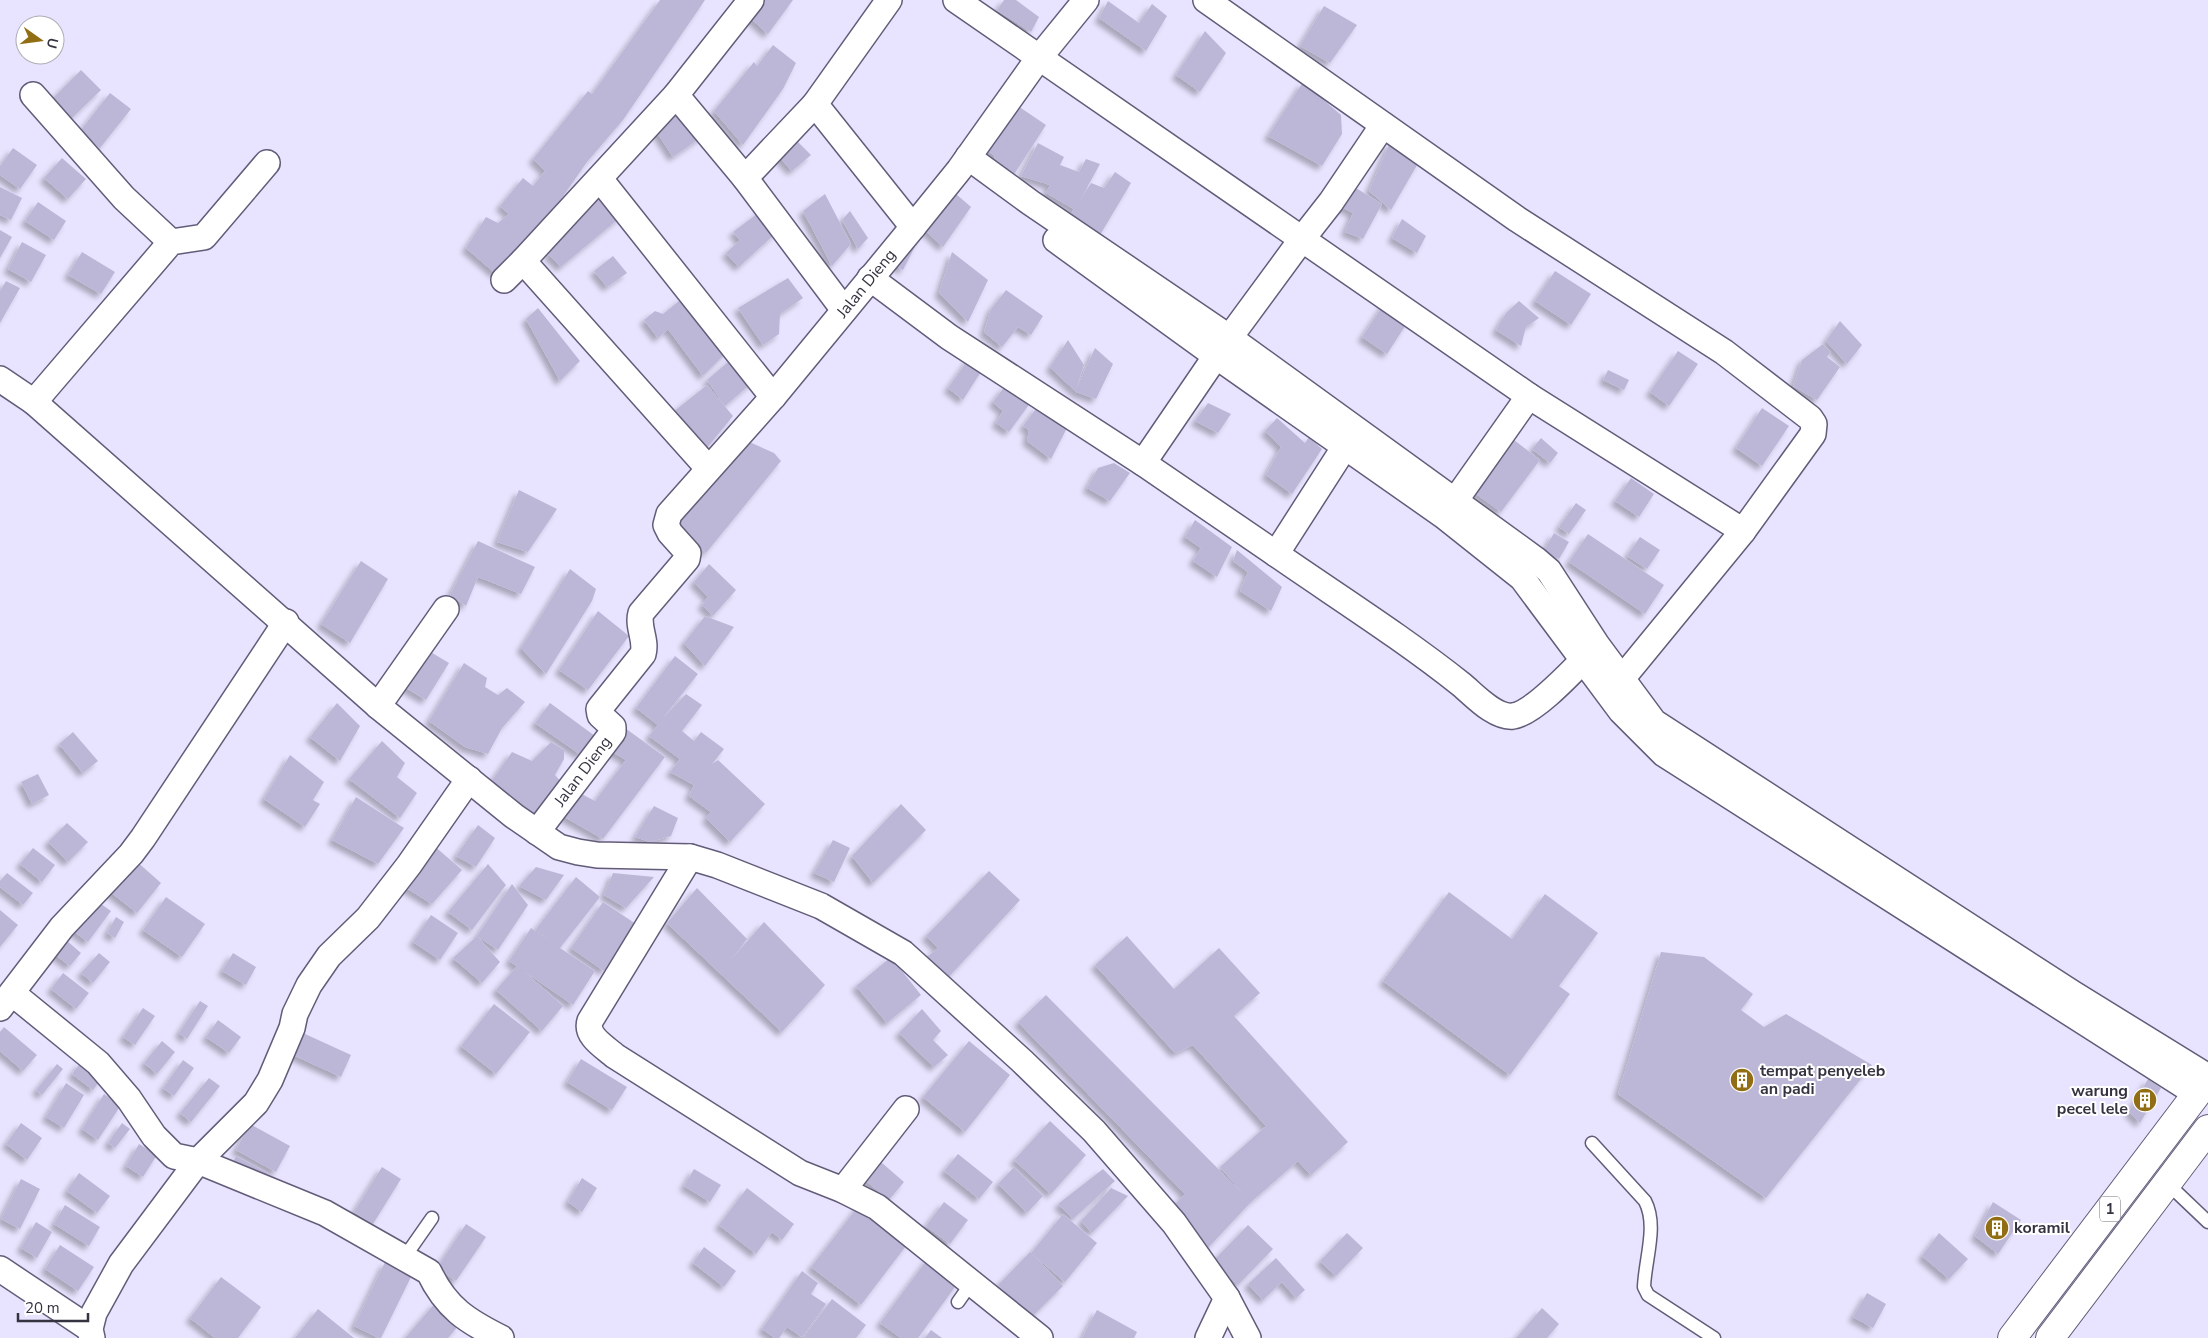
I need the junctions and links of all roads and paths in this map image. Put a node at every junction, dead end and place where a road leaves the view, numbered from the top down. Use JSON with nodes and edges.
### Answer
{"nodes":[{"id":1,"x":751,"y":0,"type":"edge"},
{"id":2,"x":889,"y":0,"type":"edge"},
{"id":3,"x":956,"y":0,"type":"edge"},
{"id":4,"x":1086,"y":0,"type":"edge"},
{"id":5,"x":1206,"y":0,"type":"edge"},
{"id":6,"x":1038,"y":59,"type":"junction"},
{"id":7,"x":33,"y":94,"type":"dead end"},
{"id":8,"x":676,"y":96,"type":"junction"},
{"id":9,"x":815,"y":104,"type":"junction"},
{"id":10,"x":1383,"y":124,"type":"junction"},
{"id":11,"x":267,"y":163,"type":"dead end"},
{"id":12,"x":964,"y":164,"type":"junction"},
{"id":13,"x":745,"y":178,"type":"junction"},
{"id":14,"x":600,"y":179,"type":"junction"},
{"id":15,"x":913,"y":227,"type":"junction"},
{"id":16,"x":1302,"y":239,"type":"junction"},
{"id":17,"x":171,"y":242,"type":"junction"},
{"id":18,"x":523,"y":262,"type":"junction"},
{"id":19,"x":870,"y":278,"type":"junction"},
{"id":20,"x":504,"y":280,"type":"dead end"},
{"id":21,"x":844,"y":310,"type":"junction"},
{"id":22,"x":1223,"y":347,"type":"junction"},
{"id":23,"x":0,"y":379,"type":"edge"},
{"id":24,"x":1529,"y":396,"type":"junction"},
{"id":25,"x":773,"y":397,"type":"junction"},
{"id":26,"x":34,"y":402,"type":"junction"},
{"id":27,"x":1344,"y":448,"type":"junction"},
{"id":28,"x":1142,"y":463,"type":"junction"},
{"id":29,"x":708,"y":468,"type":"junction"},
{"id":30,"x":1450,"y":508,"type":"junction"},
{"id":31,"x":1743,"y":531,"type":"junction"},
{"id":32,"x":1276,"y":554,"type":"junction"},
{"id":33,"x":446,"y":609,"type":"dead end"},
{"id":34,"x":286,"y":622,"type":"junction"},
{"id":35,"x":1590,"y":653,"type":"junction"},
{"id":36,"x":1615,"y":687,"type":"junction"},
{"id":37,"x":378,"y":706,"type":"junction"},
{"id":38,"x":469,"y":779,"type":"junction"},
{"id":39,"x":537,"y":832,"type":"junction"},
{"id":40,"x":690,"y":857,"type":"junction"},
{"id":41,"x":6,"y":1000,"type":"edge"},
{"id":42,"x":2204,"y":1083,"type":"edge"},
{"id":43,"x":906,"y":1109,"type":"dead end"},
{"id":44,"x":2208,"y":1129,"type":"edge"},
{"id":45,"x":1592,"y":1142,"type":"dead end"},
{"id":46,"x":198,"y":1162,"type":"junction"},
{"id":47,"x":2167,"y":1183,"type":"junction"},
{"id":48,"x":843,"y":1190,"type":"junction"},
{"id":49,"x":432,"y":1218,"type":"dead end"},
{"id":50,"x":2208,"y":1222,"type":"edge"},
{"id":51,"x":404,"y":1258,"type":"junction"},
{"id":52,"x":0,"y":1269,"type":"edge"},
{"id":53,"x":1227,"y":1298,"type":"junction"},
{"id":54,"x":91,"y":1333,"type":"edge"},
{"id":55,"x":501,"y":1338,"type":"edge"},
{"id":56,"x":1040,"y":1338,"type":"edge"},
{"id":57,"x":1208,"y":1338,"type":"edge"},
{"id":58,"x":1248,"y":1338,"type":"edge"},
{"id":59,"x":1714,"y":1338,"type":"edge"},
{"id":60,"x":2012,"y":1338,"type":"edge"},
{"id":61,"x":2050,"y":1338,"type":"edge"}],
"edges":[{"from":1,"to":8,"type":"street"},
{"from":2,"to":9,"type":"street"},
{"from":3,"to":6,"type":"street"},
{"from":4,"to":6,"type":"street","name":"Jalan Dieng"},
{"from":5,"to":10,"type":"street"},
{"from":6,"to":12,"type":"street","name":"Jalan Dieng"},
{"from":6,"to":16,"type":"street"},
{"from":7,"to":17,"type":"street"},
{"from":8,"to":13,"type":"street"},
{"from":8,"to":14,"type":"street"},
{"from":9,"to":13,"type":"street"},
{"from":9,"to":15,"type":"street"},
{"from":10,"to":16,"type":"street"},
{"from":10,"to":31,"type":"street"},
{"from":11,"to":17,"type":"street"},
{"from":12,"to":15,"type":"street","name":"Jalan Dieng"},
{"from":12,"to":22,"type":"street"},
{"from":13,"to":21,"type":"street"},
{"from":14,"to":18,"type":"street"},
{"from":14,"to":25,"type":"street"},
{"from":15,"to":19,"type":"street","name":"Jalan Dieng"},
{"from":16,"to":22,"type":"street"},
{"from":16,"to":24,"type":"street"},
{"from":17,"to":26,"type":"street"},
{"from":18,"to":20,"type":"street"},
{"from":18,"to":29,"type":"street"},
{"from":19,"to":21,"type":"street","name":"Jalan Dieng"},
{"from":19,"to":28,"type":"street"},
{"from":21,"to":25,"type":"street","name":"Jalan Dieng"},
{"from":22,"to":27,"type":"street"},
{"from":22,"to":28,"type":"street"},
{"from":22,"to":30,"type":"street"},
{"from":23,"to":26,"type":"street"},
{"from":24,"to":30,"type":"street"},
{"from":24,"to":31,"type":"street"},
{"from":25,"to":29,"type":"street","name":"Jalan Dieng"},
{"from":26,"to":34,"type":"street"},
{"from":27,"to":30,"type":"street"},
{"from":27,"to":32,"type":"street"},
{"from":28,"to":32,"type":"street"},
{"from":29,"to":39,"type":"street","name":"Jalan Dieng"},
{"from":30,"to":35,"type":"street"},
{"from":31,"to":36,"type":"street"},
{"from":32,"to":35,"type":"street"},
{"from":33,"to":37,"type":"street"},
{"from":34,"to":37,"type":"street"},
{"from":34,"to":41,"type":"street"},
{"from":35,"to":36,"type":"street"},
{"from":36,"to":42,"type":"street"},
{"from":37,"to":38,"type":"street"},
{"from":38,"to":39,"type":"street"},
{"from":38,"to":46,"type":"street"},
{"from":39,"to":40,"type":"street"},
{"from":40,"to":48,"type":"street"},
{"from":40,"to":53,"type":"street"},
{"from":41,"to":46,"type":"street"},
{"from":42,"to":60,"type":"highway","number":"1"},
{"from":43,"to":48,"type":"street"},
{"from":44,"to":47,"type":"highway","number":"1"},
{"from":45,"to":59,"type":"lane"},
{"from":46,"to":51,"type":"street"},
{"from":46,"to":54,"type":"street"},
{"from":47,"to":50,"type":"lane"},
{"from":47,"to":61,"type":"highway","number":"1"},
{"from":48,"to":56,"type":"street"},
{"from":49,"to":51,"type":"lane"},
{"from":51,"to":55,"type":"street"},
{"from":52,"to":54,"type":"street"},
{"from":53,"to":57,"type":"street"},
{"from":53,"to":58,"type":"street"}]}
